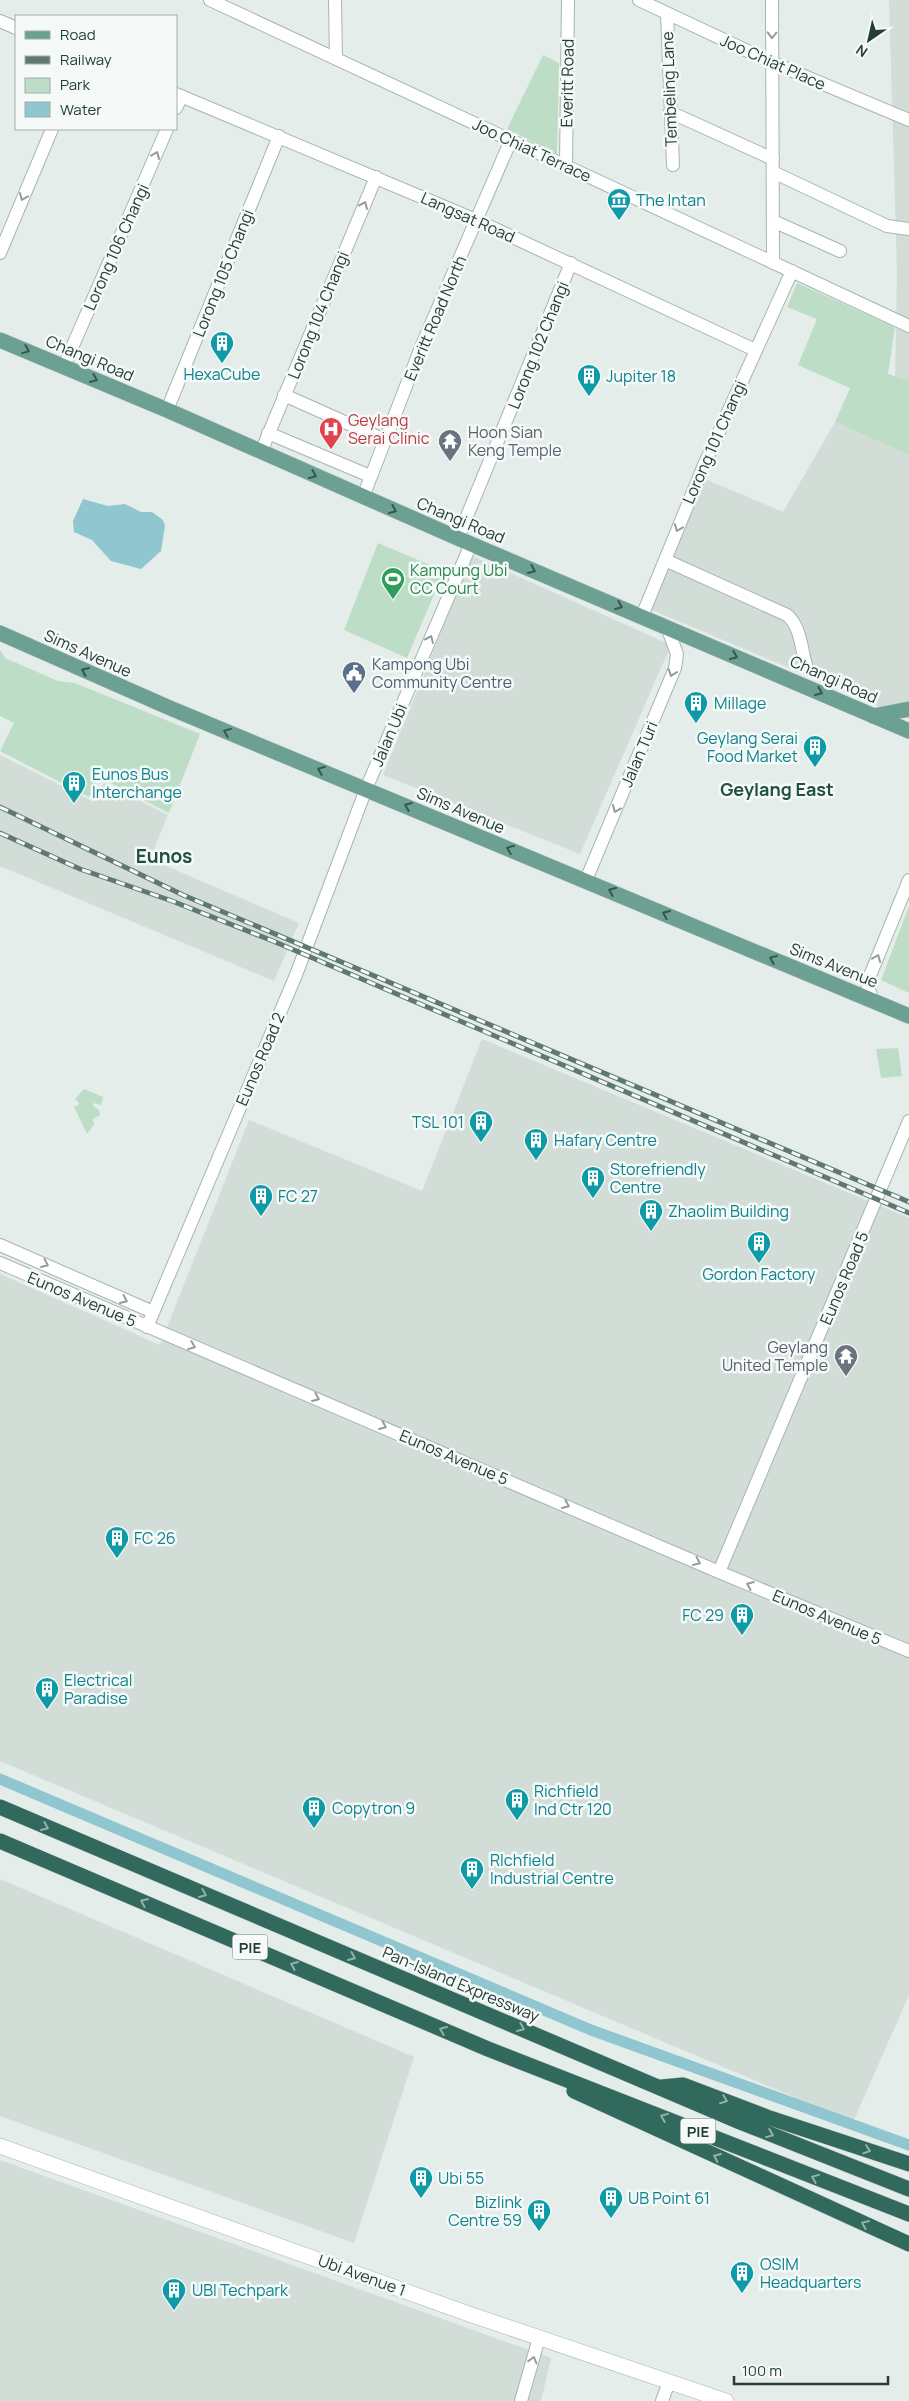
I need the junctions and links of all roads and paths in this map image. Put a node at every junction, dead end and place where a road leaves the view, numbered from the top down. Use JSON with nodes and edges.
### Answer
{"nodes":[{"id":1,"x":210,"y":0,"type":"edge"},
{"id":2,"x":335,"y":0,"type":"edge"},
{"id":3,"x":568,"y":0,"type":"edge"},
{"id":4,"x":639,"y":0,"type":"edge"},
{"id":5,"x":772,"y":0,"type":"edge"},
{"id":6,"x":667,"y":13,"type":"junction"},
{"id":7,"x":0,"y":21,"type":"edge"},
{"id":8,"x":15,"y":28,"type":"edge"},
{"id":9,"x":336,"y":59,"type":"junction"},
{"id":10,"x":771,"y":62,"type":"junction"},
{"id":11,"x":179,"y":95,"type":"edge"},
{"id":12,"x":670,"y":112,"type":"junction"},
{"id":13,"x":902,"y":115,"type":"edge"},
{"id":14,"x":909,"y":120,"type":"edge"},
{"id":15,"x":52,"y":130,"type":"edge"},
{"id":16,"x":167,"y":130,"type":"edge"},
{"id":17,"x":279,"y":136,"type":"junction"},
{"id":18,"x":511,"y":140,"type":"junction"},
{"id":19,"x":672,"y":165,"type":"dead end"},
{"id":20,"x":566,"y":166,"type":"junction"},
{"id":21,"x":773,"y":166,"type":"junction"},
{"id":22,"x":376,"y":177,"type":"junction"},
{"id":23,"x":476,"y":220,"type":"junction"},
{"id":24,"x":773,"y":221,"type":"junction"},
{"id":25,"x":909,"y":229,"type":"edge"},
{"id":26,"x":840,"y":251,"type":"dead end"},
{"id":27,"x":0,"y":253,"type":"edge"},
{"id":28,"x":571,"y":263,"type":"junction"},
{"id":29,"x":774,"y":263,"type":"junction"},
{"id":30,"x":792,"y":271,"type":"junction"},
{"id":31,"x":909,"y":326,"type":"edge"},
{"id":32,"x":0,"y":340,"type":"edge"},
{"id":33,"x":755,"y":350,"type":"junction"},
{"id":34,"x":64,"y":366,"type":"junction"},
{"id":35,"x":284,"y":396,"type":"junction"},
{"id":36,"x":167,"y":410,"type":"junction"},
{"id":37,"x":268,"y":433,"type":"junction"},
{"id":38,"x":385,"y":440,"type":"junction"},
{"id":39,"x":261,"y":452,"type":"junction"},
{"id":40,"x":370,"y":476,"type":"junction"},
{"id":41,"x":363,"y":497,"type":"junction"},
{"id":42,"x":464,"y":541,"type":"junction"},
{"id":43,"x":665,"y":560,"type":"junction"},
{"id":44,"x":642,"y":616,"type":"junction"},
{"id":45,"x":667,"y":627,"type":"junction"},
{"id":46,"x":0,"y":633,"type":"edge"},
{"id":47,"x":806,"y":664,"type":"dead end"},
{"id":48,"x":909,"y":709,"type":"edge"},
{"id":49,"x":874,"y":716,"type":"junction"},
{"id":50,"x":909,"y":731,"type":"edge"},
{"id":51,"x":366,"y":789,"type":"junction"},
{"id":52,"x":586,"y":880,"type":"junction"},
{"id":53,"x":909,"y":880,"type":"edge"},
{"id":54,"x":872,"y":999,"type":"junction"},
{"id":55,"x":909,"y":1016,"type":"edge"},
{"id":56,"x":909,"y":1121,"type":"edge"},
{"id":57,"x":0,"y":1245,"type":"edge"},
{"id":58,"x":0,"y":1263,"type":"edge"},
{"id":59,"x":153,"y":1312,"type":"junction"},
{"id":60,"x":147,"y":1327,"type":"junction"},
{"id":61,"x":719,"y":1572,"type":"junction"},
{"id":62,"x":909,"y":1651,"type":"edge"},
{"id":63,"x":0,"y":1808,"type":"edge"},
{"id":64,"x":0,"y":1841,"type":"edge"},
{"id":65,"x":488,"y":2049,"type":"junction"},
{"id":66,"x":660,"y":2087,"type":"junction"},
{"id":67,"x":0,"y":2146,"type":"edge"},
{"id":68,"x":909,"y":2164,"type":"edge"},
{"id":69,"x":909,"y":2189,"type":"edge"},
{"id":70,"x":909,"y":2214,"type":"edge"},
{"id":71,"x":908,"y":2244,"type":"edge"},
{"id":72,"x":539,"y":2338,"type":"junction"},
{"id":73,"x":669,"y":2382,"type":"junction"},
{"id":74,"x":522,"y":2401,"type":"edge"},
{"id":75,"x":662,"y":2401,"type":"edge"},
{"id":76,"x":726,"y":2401,"type":"edge"}],
"edges":[{"from":1,"to":9,"type":"street","name":"Joo Chiat Terrace"},
{"from":2,"to":9,"type":"street"},
{"from":3,"to":20,"type":"street","name":"Everitt Road"},
{"from":4,"to":6,"type":"street","name":"Joo Chiat Place"},
{"from":5,"to":10,"type":"street","one_way":true},
{"from":6,"to":10,"type":"street","name":"Joo Chiat Place"},
{"from":6,"to":12,"type":"street","name":"Tembeling Lane"},
{"from":7,"to":8,"type":"street"},
{"from":9,"to":18,"type":"street","name":"Joo Chiat Terrace"},
{"from":10,"to":13,"type":"street","name":"Joo Chiat Place"},
{"from":10,"to":21,"type":"street"},
{"from":11,"to":17,"type":"street","name":"Langsat Road"},
{"from":12,"to":19,"type":"street","name":"Tembeling Lane"},
{"from":12,"to":21,"type":"street"},
{"from":13,"to":14,"type":"street","name":"Joo Chiat Place"},
{"from":15,"to":27,"type":"street","one_way":true},
{"from":34,"to":16,"type":"street","name":"Lorong 106 Changi","one_way":true},
{"from":17,"to":22,"type":"street","name":"Langsat Road"},
{"from":17,"to":36,"type":"street","name":"Lorong 105 Changi"},
{"from":18,"to":20,"type":"street","name":"Joo Chiat Terrace"},
{"from":18,"to":23,"type":"street","name":"Everitt Road North"},
{"from":20,"to":29,"type":"street","name":"Joo Chiat Terrace"},
{"from":21,"to":24,"type":"street"},
{"from":21,"to":25,"type":"street"},
{"from":22,"to":23,"type":"street","name":"Langsat Road"},
{"from":35,"to":22,"type":"street","name":"Lorong 104 Changi","one_way":true},
{"from":23,"to":28,"type":"street","name":"Langsat Road"},
{"from":23,"to":38,"type":"street","name":"Everitt Road North"},
{"from":24,"to":26,"type":"street"},
{"from":24,"to":29,"type":"street"},
{"from":28,"to":33,"type":"street","name":"Langsat Road"},
{"from":28,"to":42,"type":"street","name":"Lorong 102 Changi"},
{"from":29,"to":30,"type":"street","name":"Joo Chiat Terrace"},
{"from":30,"to":31,"type":"street","name":"Joo Chiat Terrace"},
{"from":30,"to":33,"type":"street","name":"Lorong 101 Changi"},
{"from":32,"to":34,"type":"main road","name":"Changi Road","one_way":true},
{"from":33,"to":43,"type":"street","name":"Lorong 101 Changi","one_way":true},
{"from":34,"to":36,"type":"main road","name":"Changi Road","one_way":true},
{"from":35,"to":37,"type":"street","name":"Lorong 104 Changi"},
{"from":35,"to":38,"type":"street"},
{"from":36,"to":39,"type":"main road","name":"Changi Road"},
{"from":37,"to":39,"type":"street","name":"Lorong 104 Changi"},
{"from":37,"to":40,"type":"street"},
{"from":38,"to":40,"type":"street","name":"Everitt Road North"},
{"from":39,"to":41,"type":"main road","name":"Changi Road","one_way":true},
{"from":40,"to":41,"type":"street","name":"Everitt Road North"},
{"from":41,"to":42,"type":"main road","name":"Changi Road","one_way":true},
{"from":42,"to":44,"type":"main road","name":"Changi Road","one_way":true},
{"from":51,"to":42,"type":"street","name":"Jalan Ubi","one_way":true},
{"from":43,"to":44,"type":"street","name":"Lorong 101 Changi"},
{"from":43,"to":47,"type":"street"},
{"from":44,"to":45,"type":"main road","name":"Changi Road"},
{"from":45,"to":49,"type":"main road","name":"Changi Road","one_way":true},
{"from":45,"to":52,"type":"street","name":"Jalan Turi","one_way":true},
{"from":51,"to":46,"type":"main road","name":"Sims Avenue","one_way":true},
{"from":48,"to":49,"type":"main road"},
{"from":49,"to":50,"type":"main road","name":"Changi Road"},
{"from":52,"to":51,"type":"main road","name":"Sims Avenue","one_way":true},
{"from":51,"to":59,"type":"street","name":"Eunos Road 2"},
{"from":54,"to":52,"type":"main road","name":"Sims Avenue","one_way":true},
{"from":54,"to":53,"type":"street","one_way":true},
{"from":54,"to":55,"type":"main road","name":"Sims Avenue"},
{"from":56,"to":61,"type":"street","name":"Eunos Road 5"},
{"from":57,"to":59,"type":"street","name":"Eunos Avenue 5","one_way":true},
{"from":58,"to":60,"type":"street","name":"Eunos Avenue 5"},
{"from":59,"to":60,"type":"street","name":"Eunos Road 2"},
{"from":60,"to":61,"type":"street","name":"Eunos Avenue 5","one_way":true},
{"from":62,"to":61,"type":"street","name":"Eunos Avenue 5","one_way":true},
{"from":63,"to":66,"type":"highway","name":"Pan-Island Expressway","number":"PIE","one_way":true},
{"from":65,"to":64,"type":"highway","number":"PIE","one_way":true},
{"from":70,"to":65,"type":"highway","number":"PIE","one_way":true},
{"from":71,"to":65,"type":"highway","one_way":true},
{"from":66,"to":68,"type":"highway","one_way":true},
{"from":66,"to":69,"type":"highway","name":"Pan-Island Expressway","number":"PIE","one_way":true},
{"from":67,"to":72,"type":"street","name":"Ubi Avenue 1"},
{"from":72,"to":73,"type":"street","name":"Ubi Avenue 1"},
{"from":74,"to":72,"type":"street","one_way":true},
{"from":73,"to":75,"type":"street"},
{"from":73,"to":76,"type":"street","name":"Ubi Avenue 1"}]}
